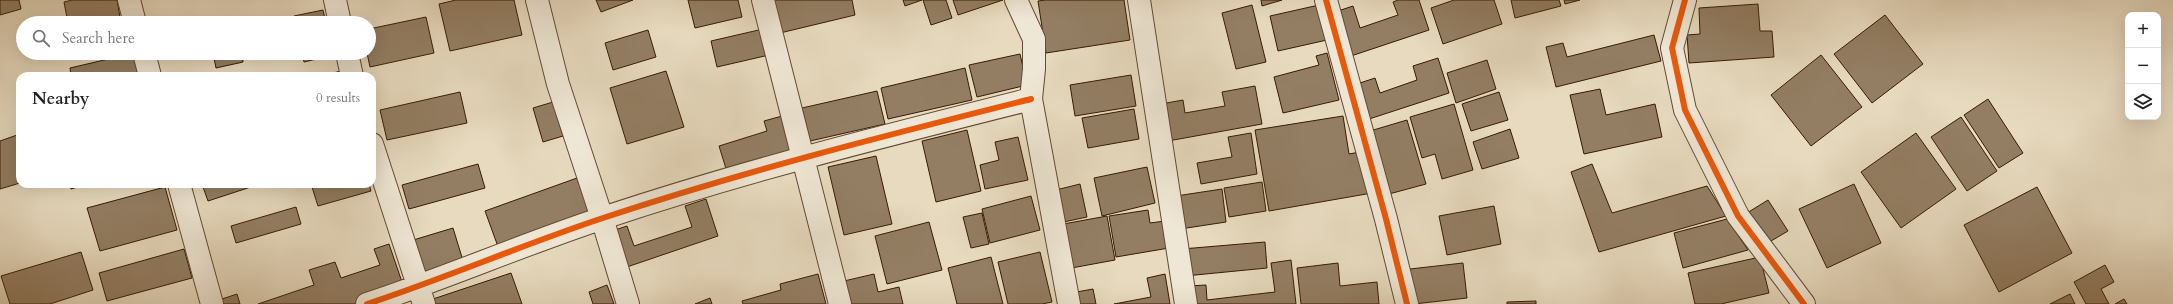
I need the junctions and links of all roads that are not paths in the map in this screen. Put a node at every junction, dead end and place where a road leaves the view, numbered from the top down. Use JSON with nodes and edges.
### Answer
{"nodes":[{"id":1,"x":129,"y":0,"type":"edge"},
{"id":2,"x":335,"y":0,"type":"edge"},
{"id":3,"x":537,"y":0,"type":"edge"},
{"id":4,"x":763,"y":0,"type":"edge"},
{"id":5,"x":1016,"y":0,"type":"edge"},
{"id":6,"x":1139,"y":0,"type":"edge"},
{"id":7,"x":1326,"y":0,"type":"edge"},
{"id":8,"x":1685,"y":0,"type":"edge"},
{"id":9,"x":133,"y":16,"type":"edge"},
{"id":10,"x":338,"y":16,"type":"edge"},
{"id":11,"x":146,"y":60,"type":"edge"},
{"id":12,"x":349,"y":60,"type":"edge"},
{"id":13,"x":149,"y":72,"type":"edge"},
{"id":14,"x":351,"y":72,"type":"edge"},
{"id":15,"x":1031,"y":98,"type":"junction"},
{"id":16,"x":376,"y":156,"type":"edge"},
{"id":17,"x":803,"y":156,"type":"junction"},
{"id":18,"x":180,"y":188,"type":"edge"},
{"id":19,"x":602,"y":218,"type":"junction"},
{"id":20,"x":421,"y":295,"type":"edge"},
{"id":21,"x":212,"y":304,"type":"edge"},
{"id":22,"x":367,"y":304,"type":"edge"},
{"id":23,"x":628,"y":304,"type":"edge"},
{"id":24,"x":840,"y":304,"type":"edge"},
{"id":25,"x":1069,"y":304,"type":"edge"},
{"id":26,"x":1186,"y":304,"type":"edge"},
{"id":27,"x":1407,"y":304,"type":"edge"},
{"id":28,"x":1804,"y":304,"type":"edge"}],
"edges":[{"from":1,"to":9,"type":"street"},
{"from":2,"to":10,"type":"street"},
{"from":3,"to":19,"type":"street"},
{"from":4,"to":17,"type":"street"},
{"from":5,"to":15,"type":"street"},
{"from":6,"to":26,"type":"street"},
{"from":7,"to":27,"type":"street"},
{"from":8,"to":28,"type":"street"},
{"from":11,"to":13,"type":"street"},
{"from":12,"to":14,"type":"street"},
{"from":15,"to":17,"type":"street"},
{"from":15,"to":25,"type":"street"},
{"from":16,"to":20,"type":"street"},
{"from":17,"to":19,"type":"street"},
{"from":17,"to":24,"type":"street"},
{"from":18,"to":21,"type":"street"},
{"from":19,"to":20,"type":"street"},
{"from":19,"to":23,"type":"street"},
{"from":20,"to":22,"type":"street"}]}
